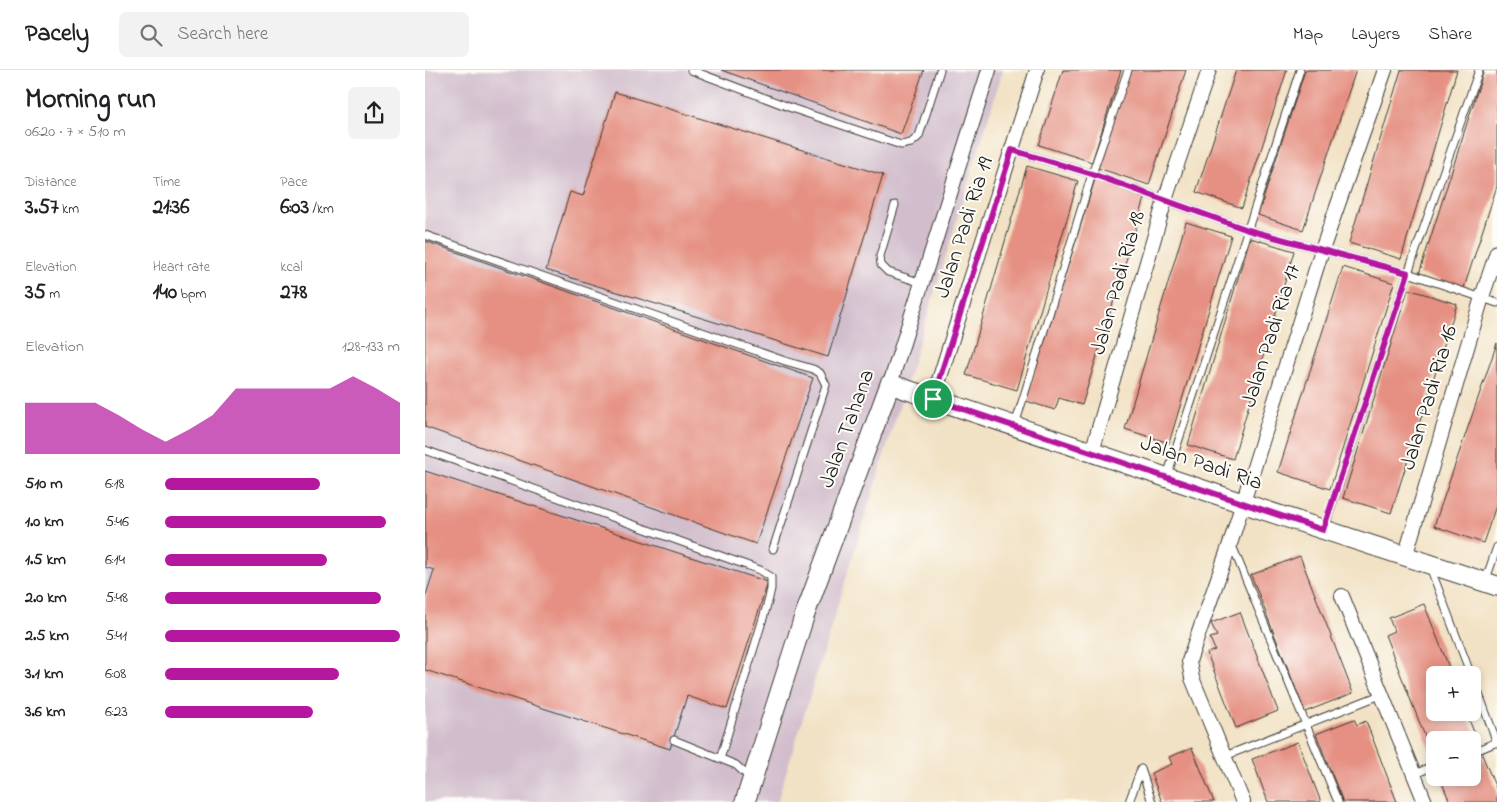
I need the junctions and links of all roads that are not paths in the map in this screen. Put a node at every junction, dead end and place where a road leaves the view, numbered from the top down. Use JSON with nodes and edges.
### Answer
{"nodes":[{"id":1,"x":691,"y":70,"type":"edge"},
{"id":2,"x":939,"y":70,"type":"edge"},
{"id":3,"x":989,"y":70,"type":"edge"},
{"id":4,"x":1037,"y":70,"type":"edge"},
{"id":5,"x":1128,"y":70,"type":"edge"},
{"id":6,"x":1209,"y":70,"type":"edge"},
{"id":7,"x":1301,"y":70,"type":"edge"},
{"id":8,"x":1385,"y":70,"type":"edge"},
{"id":9,"x":1479,"y":70,"type":"edge"},
{"id":10,"x":1012,"y":150,"type":"junction"},
{"id":11,"x":1092,"y":174,"type":"junction"},
{"id":12,"x":1165,"y":200,"type":"junction"},
{"id":13,"x":895,"y":205,"type":"dead end"},
{"id":14,"x":1248,"y":230,"type":"junction"},
{"id":15,"x":425,"y":235,"type":"edge"},
{"id":16,"x":1322,"y":250,"type":"junction"},
{"id":17,"x":1497,"y":252,"type":"edge"},
{"id":18,"x":1408,"y":273,"type":"junction"},
{"id":19,"x":923,"y":283,"type":"junction"},
{"id":20,"x":1482,"y":297,"type":"junction"},
{"id":21,"x":1497,"y":303,"type":"edge"},
{"id":22,"x":890,"y":384,"type":"junction"},
{"id":23,"x":933,"y":399,"type":"junction"},
{"id":24,"x":1014,"y":426,"type":"junction"},
{"id":25,"x":425,"y":450,"type":"edge"},
{"id":26,"x":1092,"y":452,"type":"junction"},
{"id":27,"x":1167,"y":478,"type":"junction"},
{"id":28,"x":1242,"y":503,"type":"junction"},
{"id":29,"x":1323,"y":530,"type":"junction"},
{"id":30,"x":1231,"y":541,"type":"junction"},
{"id":31,"x":1497,"y":547,"type":"edge"},
{"id":32,"x":773,"y":549,"type":"dead end"},
{"id":33,"x":1405,"y":557,"type":"junction"},
{"id":34,"x":1429,"y":564,"type":"junction"},
{"id":35,"x":1491,"y":584,"type":"edge"},
{"id":36,"x":1342,"y":596,"type":"dead end"},
{"id":37,"x":1468,"y":666,"type":"edge"},
{"id":38,"x":1383,"y":694,"type":"junction"},
{"id":39,"x":1481,"y":700,"type":"edge"},
{"id":40,"x":1307,"y":725,"type":"junction"},
{"id":41,"x":674,"y":740,"type":"dead end"},
{"id":42,"x":1497,"y":742,"type":"edge"},
{"id":43,"x":1481,"y":749,"type":"edge"},
{"id":44,"x":1225,"y":756,"type":"junction"},
{"id":45,"x":720,"y":758,"type":"junction"},
{"id":46,"x":1426,"y":769,"type":"edge"},
{"id":47,"x":1414,"y":774,"type":"junction"},
{"id":48,"x":752,"y":780,"type":"junction"},
{"id":49,"x":745,"y":802,"type":"edge"},
{"id":50,"x":1129,"y":802,"type":"edge"},
{"id":51,"x":1152,"y":802,"type":"edge"},
{"id":52,"x":1243,"y":802,"type":"edge"},
{"id":53,"x":1338,"y":802,"type":"edge"},
{"id":54,"x":1425,"y":802,"type":"edge"}],
"edges":[{"from":1,"to":2,"type":"lane"},
{"from":3,"to":19,"type":"street","name":"Jalan Tahana"},
{"from":4,"to":10,"type":"street","name":"Jalan Padi Ria 19"},
{"from":5,"to":11,"type":"lane"},
{"from":6,"to":12,"type":"street","name":"Jalan Padi Ria 18"},
{"from":7,"to":14,"type":"lane"},
{"from":8,"to":16,"type":"street","name":"Jalan Padi Ria 17"},
{"from":9,"to":18,"type":"lane"},
{"from":10,"to":11,"type":"lane"},
{"from":10,"to":23,"type":"street","name":"Jalan Padi Ria 19"},
{"from":11,"to":12,"type":"lane"},
{"from":11,"to":24,"type":"lane"},
{"from":12,"to":14,"type":"lane"},
{"from":12,"to":26,"type":"street","name":"Jalan Padi Ria 18"},
{"from":13,"to":19,"type":"lane"},
{"from":14,"to":16,"type":"lane"},
{"from":14,"to":27,"type":"lane"},
{"from":15,"to":32,"type":"lane"},
{"from":16,"to":18,"type":"lane"},
{"from":16,"to":28,"type":"street","name":"Jalan Padi Ria 17"},
{"from":17,"to":20,"type":"street","name":"Jalan Padi Ria 16"},
{"from":18,"to":20,"type":"lane"},
{"from":18,"to":29,"type":"lane"},
{"from":19,"to":22,"type":"street","name":"Jalan Tahana"},
{"from":20,"to":21,"type":"lane"},
{"from":20,"to":33,"type":"street","name":"Jalan Padi Ria 16"},
{"from":22,"to":23,"type":"street","name":"Jalan Padi Ria"},
{"from":22,"to":48,"type":"street","name":"Jalan Tahana"},
{"from":23,"to":24,"type":"street","name":"Jalan Padi Ria"},
{"from":24,"to":26,"type":"street","name":"Jalan Padi Ria"},
{"from":25,"to":45,"type":"lane"},
{"from":26,"to":27,"type":"street","name":"Jalan Padi Ria"},
{"from":27,"to":28,"type":"street","name":"Jalan Padi Ria"},
{"from":28,"to":29,"type":"street","name":"Jalan Padi Ria"},
{"from":28,"to":30,"type":"street","name":"Jalan Padi Ria 17"},
{"from":29,"to":33,"type":"street","name":"Jalan Padi Ria"},
{"from":30,"to":40,"type":"lane"},
{"from":30,"to":44,"type":"street","name":"Jalan Padi Ria 17"},
{"from":31,"to":35,"type":"lane"},
{"from":33,"to":34,"type":"street","name":"Jalan Padi Ria"},
{"from":34,"to":35,"type":"street","name":"Jalan Padi Ria"},
{"from":34,"to":37,"type":"lane"},
{"from":36,"to":38,"type":"street"},
{"from":38,"to":40,"type":"lane"},
{"from":38,"to":47,"type":"street"},
{"from":39,"to":42,"type":"lane"},
{"from":40,"to":44,"type":"lane"},
{"from":40,"to":53,"type":"lane"},
{"from":41,"to":45,"type":"lane"},
{"from":42,"to":43,"type":"lane"},
{"from":44,"to":52,"type":"street","name":"Jalan Padi Ria 17"},
{"from":45,"to":48,"type":"lane"},
{"from":46,"to":47,"type":"lane"},
{"from":47,"to":54,"type":"street"},
{"from":48,"to":49,"type":"street","name":"Jalan Tahana"},
{"from":50,"to":51,"type":"lane"}]}
